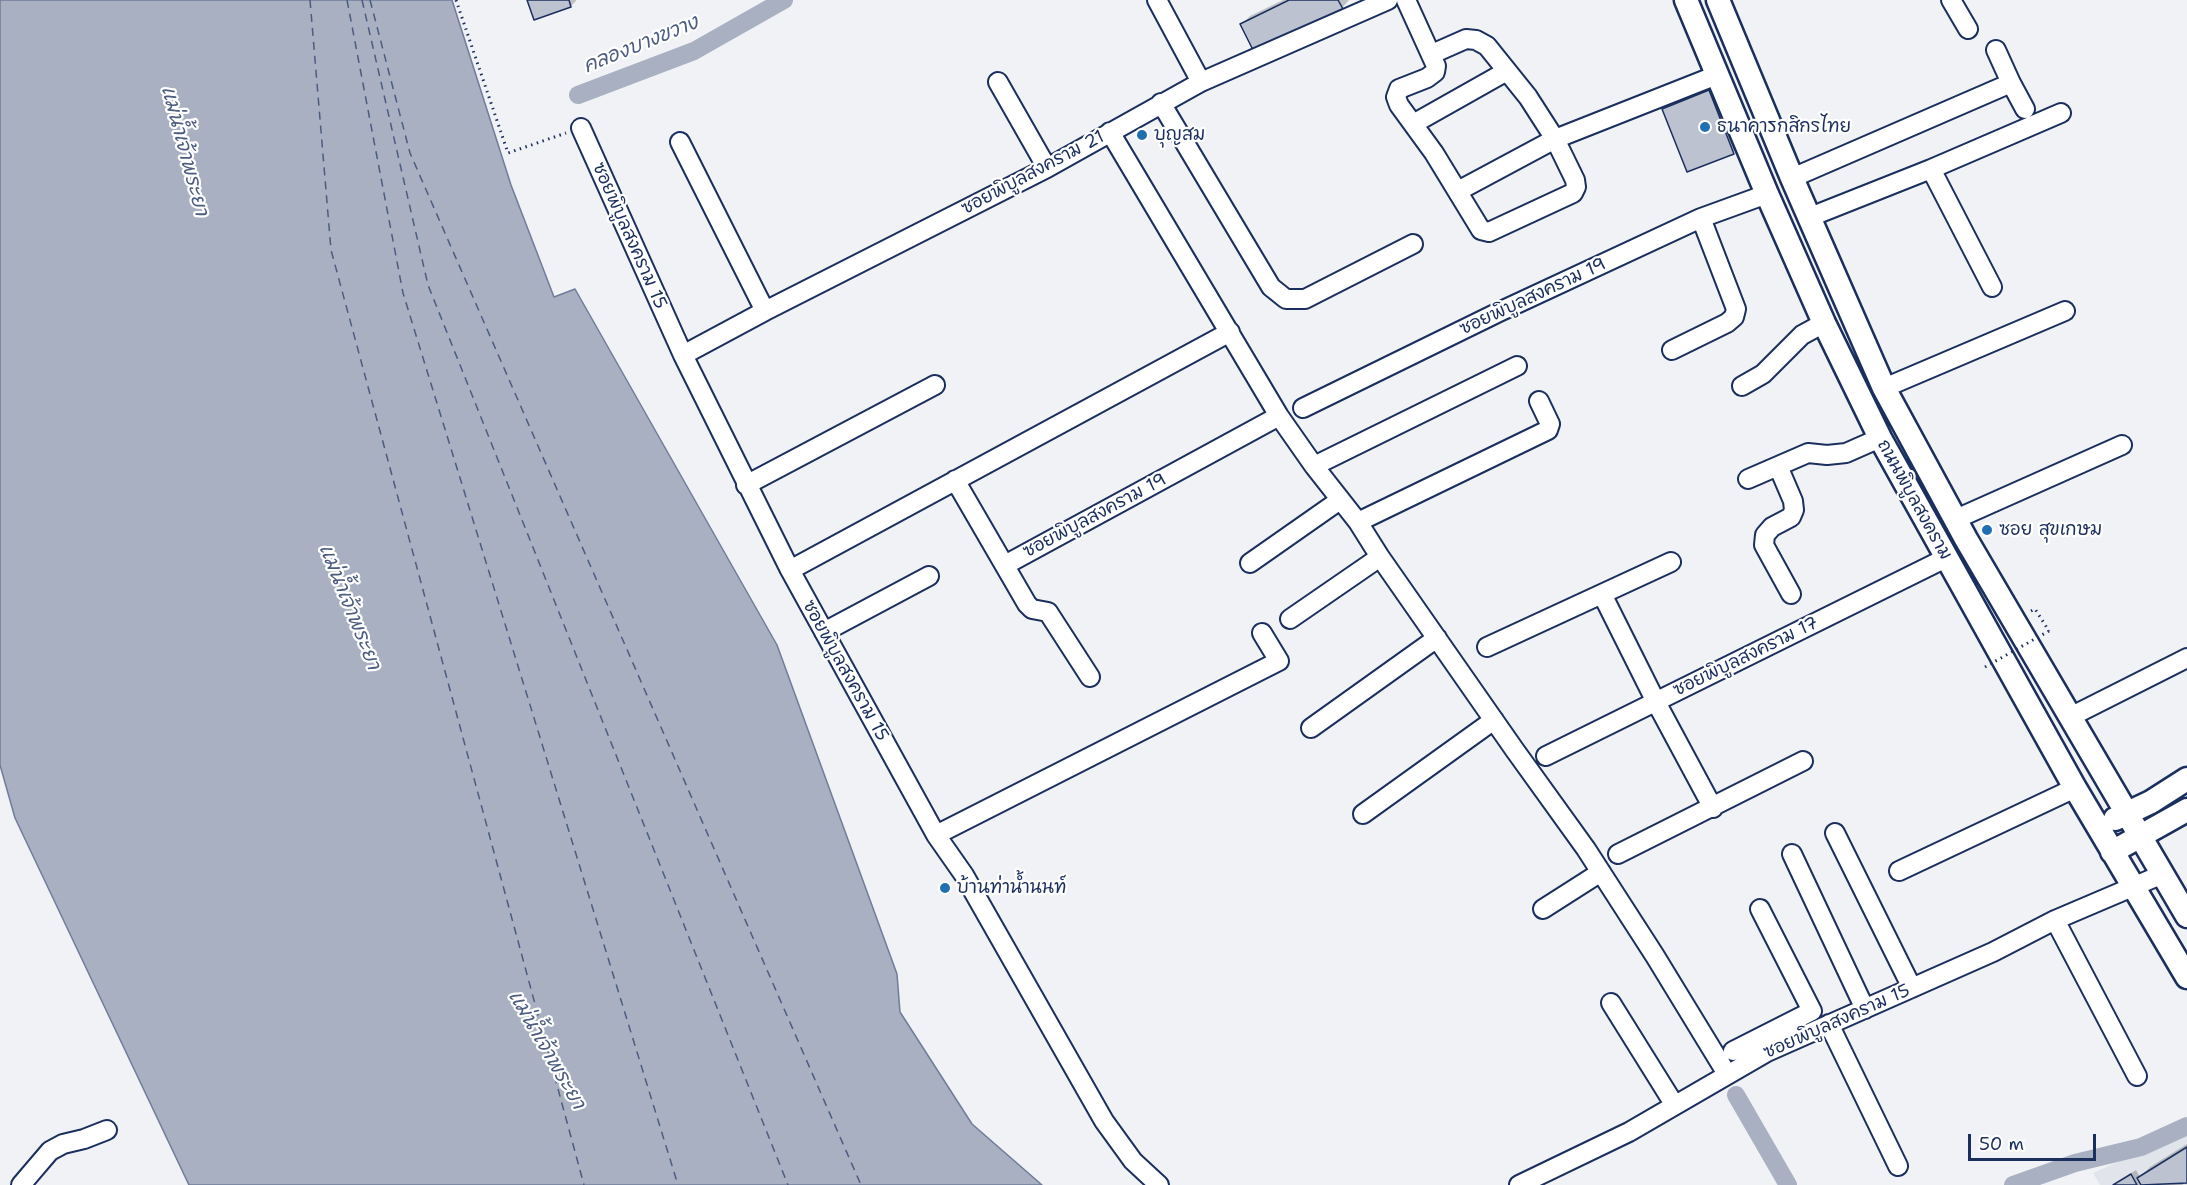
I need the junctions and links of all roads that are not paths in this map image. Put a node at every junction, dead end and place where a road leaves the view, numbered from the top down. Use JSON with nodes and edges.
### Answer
{"nodes":[{"id":1,"x":1157,"y":0,"type":"edge"},
{"id":2,"x":1388,"y":0,"type":"edge"},
{"id":3,"x":1406,"y":0,"type":"edge"},
{"id":4,"x":1686,"y":0,"type":"edge"},
{"id":5,"x":1718,"y":0,"type":"edge"},
{"id":6,"x":1951,"y":0,"type":"edge"},
{"id":7,"x":1351,"y":7,"type":"edge"},
{"id":8,"x":1968,"y":29,"type":"dead end"},
{"id":9,"x":1996,"y":50,"type":"dead end"},
{"id":10,"x":1432,"y":54,"type":"junction"},
{"id":11,"x":1508,"y":71,"type":"junction"},
{"id":12,"x":1717,"y":75,"type":"junction"},
{"id":13,"x":998,"y":82,"type":"dead end"},
{"id":14,"x":1201,"y":82,"type":"junction"},
{"id":15,"x":2011,"y":83,"type":"junction"},
{"id":16,"x":1161,"y":104,"type":"junction"},
{"id":17,"x":2025,"y":109,"type":"dead end"},
{"id":18,"x":2061,"y":113,"type":"dead end"},
{"id":19,"x":1413,"y":124,"type":"junction"},
{"id":20,"x":581,"y":128,"type":"road end"},
{"id":21,"x":1110,"y":132,"type":"junction"},
{"id":22,"x":1555,"y":140,"type":"junction"},
{"id":23,"x":680,"y":142,"type":"dead end"},
{"id":24,"x":1047,"y":168,"type":"junction"},
{"id":25,"x":1931,"y":169,"type":"junction"},
{"id":26,"x":1792,"y":178,"type":"junction"},
{"id":27,"x":1458,"y":190,"type":"junction"},
{"id":28,"x":1767,"y":194,"type":"junction"},
{"id":29,"x":1810,"y":217,"type":"junction"},
{"id":30,"x":1701,"y":218,"type":"junction"},
{"id":31,"x":1413,"y":244,"type":"dead end"},
{"id":32,"x":1992,"y":287,"type":"dead end"},
{"id":33,"x":765,"y":311,"type":"junction"},
{"id":34,"x":2065,"y":311,"type":"dead end"},
{"id":35,"x":1824,"y":323,"type":"junction"},
{"id":36,"x":1230,"y":332,"type":"junction"},
{"id":37,"x":1672,"y":350,"type":"dead end"},
{"id":38,"x":683,"y":355,"type":"junction"},
{"id":39,"x":1517,"y":366,"type":"dead end"},
{"id":40,"x":934,"y":385,"type":"dead end"},
{"id":41,"x":1742,"y":386,"type":"dead end"},
{"id":42,"x":1884,"y":388,"type":"junction"},
{"id":43,"x":1539,"y":401,"type":"dead end"},
{"id":44,"x":1303,"y":408,"type":"dead end"},
{"id":45,"x":1280,"y":416,"type":"junction"},
{"id":46,"x":1880,"y":438,"type":"junction"},
{"id":47,"x":2122,"y":445,"type":"dead end"},
{"id":48,"x":1314,"y":466,"type":"junction"},
{"id":49,"x":1778,"y":466,"type":"junction"},
{"id":50,"x":1748,"y":479,"type":"dead end"},
{"id":51,"x":955,"y":480,"type":"junction"},
{"id":52,"x":746,"y":484,"type":"junction"},
{"id":53,"x":1340,"y":500,"type":"junction"},
{"id":54,"x":1956,"y":519,"type":"junction"},
{"id":55,"x":1358,"y":522,"type":"junction"},
{"id":56,"x":1380,"y":557,"type":"junction"},
{"id":57,"x":1946,"y":558,"type":"junction"},
{"id":58,"x":1671,"y":562,"type":"dead end"},
{"id":59,"x":1250,"y":563,"type":"dead end"},
{"id":60,"x":1005,"y":565,"type":"junction"},
{"id":61,"x":790,"y":570,"type":"junction"},
{"id":62,"x":929,"y":576,"type":"dead end"},
{"id":63,"x":1602,"y":594,"type":"junction"},
{"id":64,"x":1791,"y":594,"type":"dead end"},
{"id":65,"x":1290,"y":619,"type":"dead end"},
{"id":66,"x":824,"y":632,"type":"junction"},
{"id":67,"x":1262,"y":633,"type":"dead end"},
{"id":68,"x":1437,"y":638,"type":"junction"},
{"id":69,"x":1487,"y":647,"type":"dead end"},
{"id":70,"x":2187,"y":658,"type":"edge"},
{"id":71,"x":1090,"y":677,"type":"dead end"},
{"id":72,"x":1656,"y":702,"type":"junction"},
{"id":73,"x":2070,"y":717,"type":"junction"},
{"id":74,"x":1494,"y":720,"type":"junction"},
{"id":75,"x":1311,"y":728,"type":"dead end"},
{"id":76,"x":1546,"y":756,"type":"dead end"},
{"id":77,"x":1803,"y":761,"type":"dead end"},
{"id":78,"x":2187,"y":779,"type":"edge"},
{"id":79,"x":2075,"y":788,"type":"junction"},
{"id":80,"x":1713,"y":807,"type":"junction"},
{"id":81,"x":2187,"y":810,"type":"edge"},
{"id":82,"x":2127,"y":813,"type":"junction"},
{"id":83,"x":1363,"y":814,"type":"dead end"},
{"id":84,"x":2098,"y":828,"type":"junction"},
{"id":85,"x":1834,"y":833,"type":"dead end"},
{"id":86,"x":936,"y":835,"type":"junction"},
{"id":87,"x":2142,"y":836,"type":"junction"},
{"id":88,"x":2112,"y":852,"type":"junction"},
{"id":89,"x":1618,"y":854,"type":"dead end"},
{"id":90,"x":1792,"y":854,"type":"dead end"},
{"id":91,"x":1899,"y":871,"type":"dead end"},
{"id":92,"x":1601,"y":872,"type":"junction"},
{"id":93,"x":2163,"y":874,"type":"junction"},
{"id":94,"x":2134,"y":887,"type":"junction"},
{"id":95,"x":1543,"y":909,"type":"dead end"},
{"id":96,"x":1760,"y":909,"type":"dead end"},
{"id":97,"x":2187,"y":916,"type":"edge"},
{"id":98,"x":2055,"y":920,"type":"junction"},
{"id":99,"x":2187,"y":977,"type":"edge"},
{"id":100,"x":1912,"y":988,"type":"junction"},
{"id":101,"x":1611,"y":1003,"type":"dead end"},
{"id":102,"x":1865,"y":1009,"type":"junction"},
{"id":103,"x":1829,"y":1024,"type":"junction"},
{"id":104,"x":1763,"y":1045,"type":"junction"},
{"id":105,"x":1733,"y":1051,"type":"dead end"},
{"id":106,"x":1727,"y":1074,"type":"junction"},
{"id":107,"x":2137,"y":1076,"type":"dead end"},
{"id":108,"x":1674,"y":1104,"type":"junction"},
{"id":109,"x":107,"y":1130,"type":"dead end"},
{"id":110,"x":1898,"y":1166,"type":"dead end"},
{"id":111,"x":21,"y":1185,"type":"edge"},
{"id":112,"x":1159,"y":1185,"type":"edge"},
{"id":113,"x":1519,"y":1185,"type":"edge"}],
"edges":[{"from":1,"to":14,"type":"street"},
{"from":2,"to":7,"type":"street","name":"ซอยพิบูลสงคราม 21"},
{"from":3,"to":10,"type":"street"},
{"from":4,"to":12,"type":"main road","name":"ถนนพิบูลสงคราม"},
{"from":5,"to":26,"type":"main road","name":"ถนนพิบูลสงคราม"},
{"from":6,"to":8,"type":"street"},
{"from":7,"to":14,"type":"street","name":"ซอยพิบูลสงคราม 21"},
{"from":9,"to":15,"type":"street"},
{"from":10,"to":11,"type":"street"},
{"from":10,"to":19,"type":"street"},
{"from":11,"to":19,"type":"street"},
{"from":11,"to":22,"type":"street"},
{"from":12,"to":22,"type":"street"},
{"from":12,"to":28,"type":"main road","name":"ถนนพิบูลสงคราม"},
{"from":13,"to":24,"type":"street"},
{"from":14,"to":16,"type":"street","name":"ซอยพิบูลสงคราม 21"},
{"from":15,"to":17,"type":"street"},
{"from":15,"to":26,"type":"street"},
{"from":16,"to":21,"type":"street","name":"ซอยพิบูลสงคราม 21"},
{"from":16,"to":31,"type":"street"},
{"from":18,"to":25,"type":"street"},
{"from":19,"to":27,"type":"street"},
{"from":20,"to":38,"type":"street","name":"ซอยพิบูลสงคราม 15"},
{"from":21,"to":24,"type":"street","name":"ซอยพิบูลสงคราม 21"},
{"from":21,"to":36,"type":"street"},
{"from":22,"to":27,"type":"street"},
{"from":22,"to":27,"type":"street"},
{"from":23,"to":33,"type":"street"},
{"from":24,"to":33,"type":"street","name":"ซอยพิบูลสงคราม 21"},
{"from":25,"to":29,"type":"street"},
{"from":25,"to":32,"type":"street"},
{"from":26,"to":29,"type":"main road","name":"ถนนพิบูลสงคราม"},
{"from":28,"to":30,"type":"street","name":"ซอยพิบูลสงคราม 19"},
{"from":28,"to":35,"type":"main road","name":"ถนนพิบูลสงคราม"},
{"from":29,"to":42,"type":"main road","name":"ถนนพิบูลสงคราม"},
{"from":30,"to":37,"type":"street"},
{"from":30,"to":44,"type":"street","name":"ซอยพิบูลสงคราม 19"},
{"from":33,"to":38,"type":"street","name":"ซอยพิบูลสงคราม 21"},
{"from":34,"to":42,"type":"street"},
{"from":35,"to":41,"type":"street"},
{"from":35,"to":46,"type":"main road","name":"ถนนพิบูลสงคราม"},
{"from":36,"to":45,"type":"street"},
{"from":36,"to":51,"type":"street"},
{"from":38,"to":52,"type":"street","name":"ซอยพิบูลสงคราม 15"},
{"from":39,"to":48,"type":"street"},
{"from":40,"to":52,"type":"street"},
{"from":42,"to":54,"type":"main road","name":"ถนนพิบูลสงคราม"},
{"from":43,"to":55,"type":"street"},
{"from":45,"to":48,"type":"street"},
{"from":45,"to":60,"type":"street","name":"ซอยพิบูลสงคราม 19"},
{"from":46,"to":49,"type":"street"},
{"from":46,"to":57,"type":"main road","name":"ถนนพิบูลสงคราม"},
{"from":47,"to":54,"type":"street"},
{"from":48,"to":53,"type":"street"},
{"from":49,"to":50,"type":"street"},
{"from":49,"to":64,"type":"street"},
{"from":51,"to":60,"type":"street"},
{"from":51,"to":61,"type":"street"},
{"from":52,"to":61,"type":"street","name":"ซอยพิบูลสงคราม 15"},
{"from":53,"to":55,"type":"street"},
{"from":53,"to":59,"type":"street"},
{"from":54,"to":73,"type":"main road","name":"ถนนพิบูลสงคราม"},
{"from":55,"to":56,"type":"street"},
{"from":56,"to":65,"type":"street"},
{"from":56,"to":68,"type":"street"},
{"from":57,"to":72,"type":"street","name":"ซอยพิบูลสงคราม 17"},
{"from":57,"to":79,"type":"main road","name":"ถนนพิบูลสงคราม"},
{"from":58,"to":63,"type":"street"},
{"from":60,"to":71,"type":"street"},
{"from":61,"to":66,"type":"street","name":"ซอยพิบูลสงคราม 15"},
{"from":62,"to":66,"type":"street"},
{"from":63,"to":69,"type":"street"},
{"from":63,"to":72,"type":"street"},
{"from":66,"to":86,"type":"street","name":"ซอยพิบูลสงคราม 15"},
{"from":67,"to":86,"type":"street"},
{"from":68,"to":74,"type":"street"},
{"from":68,"to":75,"type":"street"},
{"from":70,"to":73,"type":"street"},
{"from":72,"to":76,"type":"street","name":"ซอยพิบูลสงคราม 17"},
{"from":72,"to":80,"type":"street"},
{"from":73,"to":82,"type":"main road","name":"ถนนพิบูลสงคราม"},
{"from":74,"to":83,"type":"street"},
{"from":74,"to":92,"type":"street"},
{"from":77,"to":80,"type":"street"},
{"from":78,"to":82,"type":"main road"},
{"from":79,"to":84,"type":"main road","name":"ถนนพิบูลสงคราม"},
{"from":79,"to":91,"type":"street"},
{"from":80,"to":89,"type":"street"},
{"from":81,"to":87,"type":"main road"},
{"from":82,"to":84,"type":"main road"},
{"from":82,"to":87,"type":"main road","name":"ถนนพิบูลสงคราม"},
{"from":84,"to":88,"type":"main road","name":"ถนนพิบูลสงคราม"},
{"from":85,"to":100,"type":"street"},
{"from":86,"to":112,"type":"street","name":"ซอยพิบูลสงคราม 15"},
{"from":87,"to":88,"type":"main road"},
{"from":87,"to":93,"type":"main road","name":"ถนนพิบูลสงคราม"},
{"from":88,"to":94,"type":"main road","name":"ถนนพิบูลสงคราม"},
{"from":90,"to":102,"type":"street"},
{"from":92,"to":95,"type":"street"},
{"from":92,"to":106,"type":"street"},
{"from":93,"to":94,"type":"street","name":"ซอยพิบูลสงคราม 15"},
{"from":93,"to":97,"type":"main road","name":"ถนนพิบูลสงคราม"},
{"from":94,"to":98,"type":"street","name":"ซอยพิบูลสงคราม 15"},
{"from":94,"to":99,"type":"main road","name":"ถนนพิบูลสงคราม"},
{"from":96,"to":104,"type":"street"},
{"from":98,"to":100,"type":"street","name":"ซอยพิบูลสงคราม 15"},
{"from":98,"to":107,"type":"street"},
{"from":100,"to":102,"type":"street","name":"ซอยพิบูลสงคราม 15"},
{"from":101,"to":108,"type":"street"},
{"from":102,"to":103,"type":"street","name":"ซอยพิบูลสงคราม 15"},
{"from":103,"to":104,"type":"street","name":"ซอยพิบูลสงคราม 15"},
{"from":103,"to":110,"type":"street"},
{"from":104,"to":105,"type":"street"},
{"from":104,"to":106,"type":"street","name":"ซอยพิบูลสงคราม 15"},
{"from":106,"to":108,"type":"street","name":"ซอยพิบูลสงคราม 15"},
{"from":108,"to":113,"type":"street","name":"ซอยพิบูลสงคราม 15"},
{"from":109,"to":111,"type":"street"}]}
